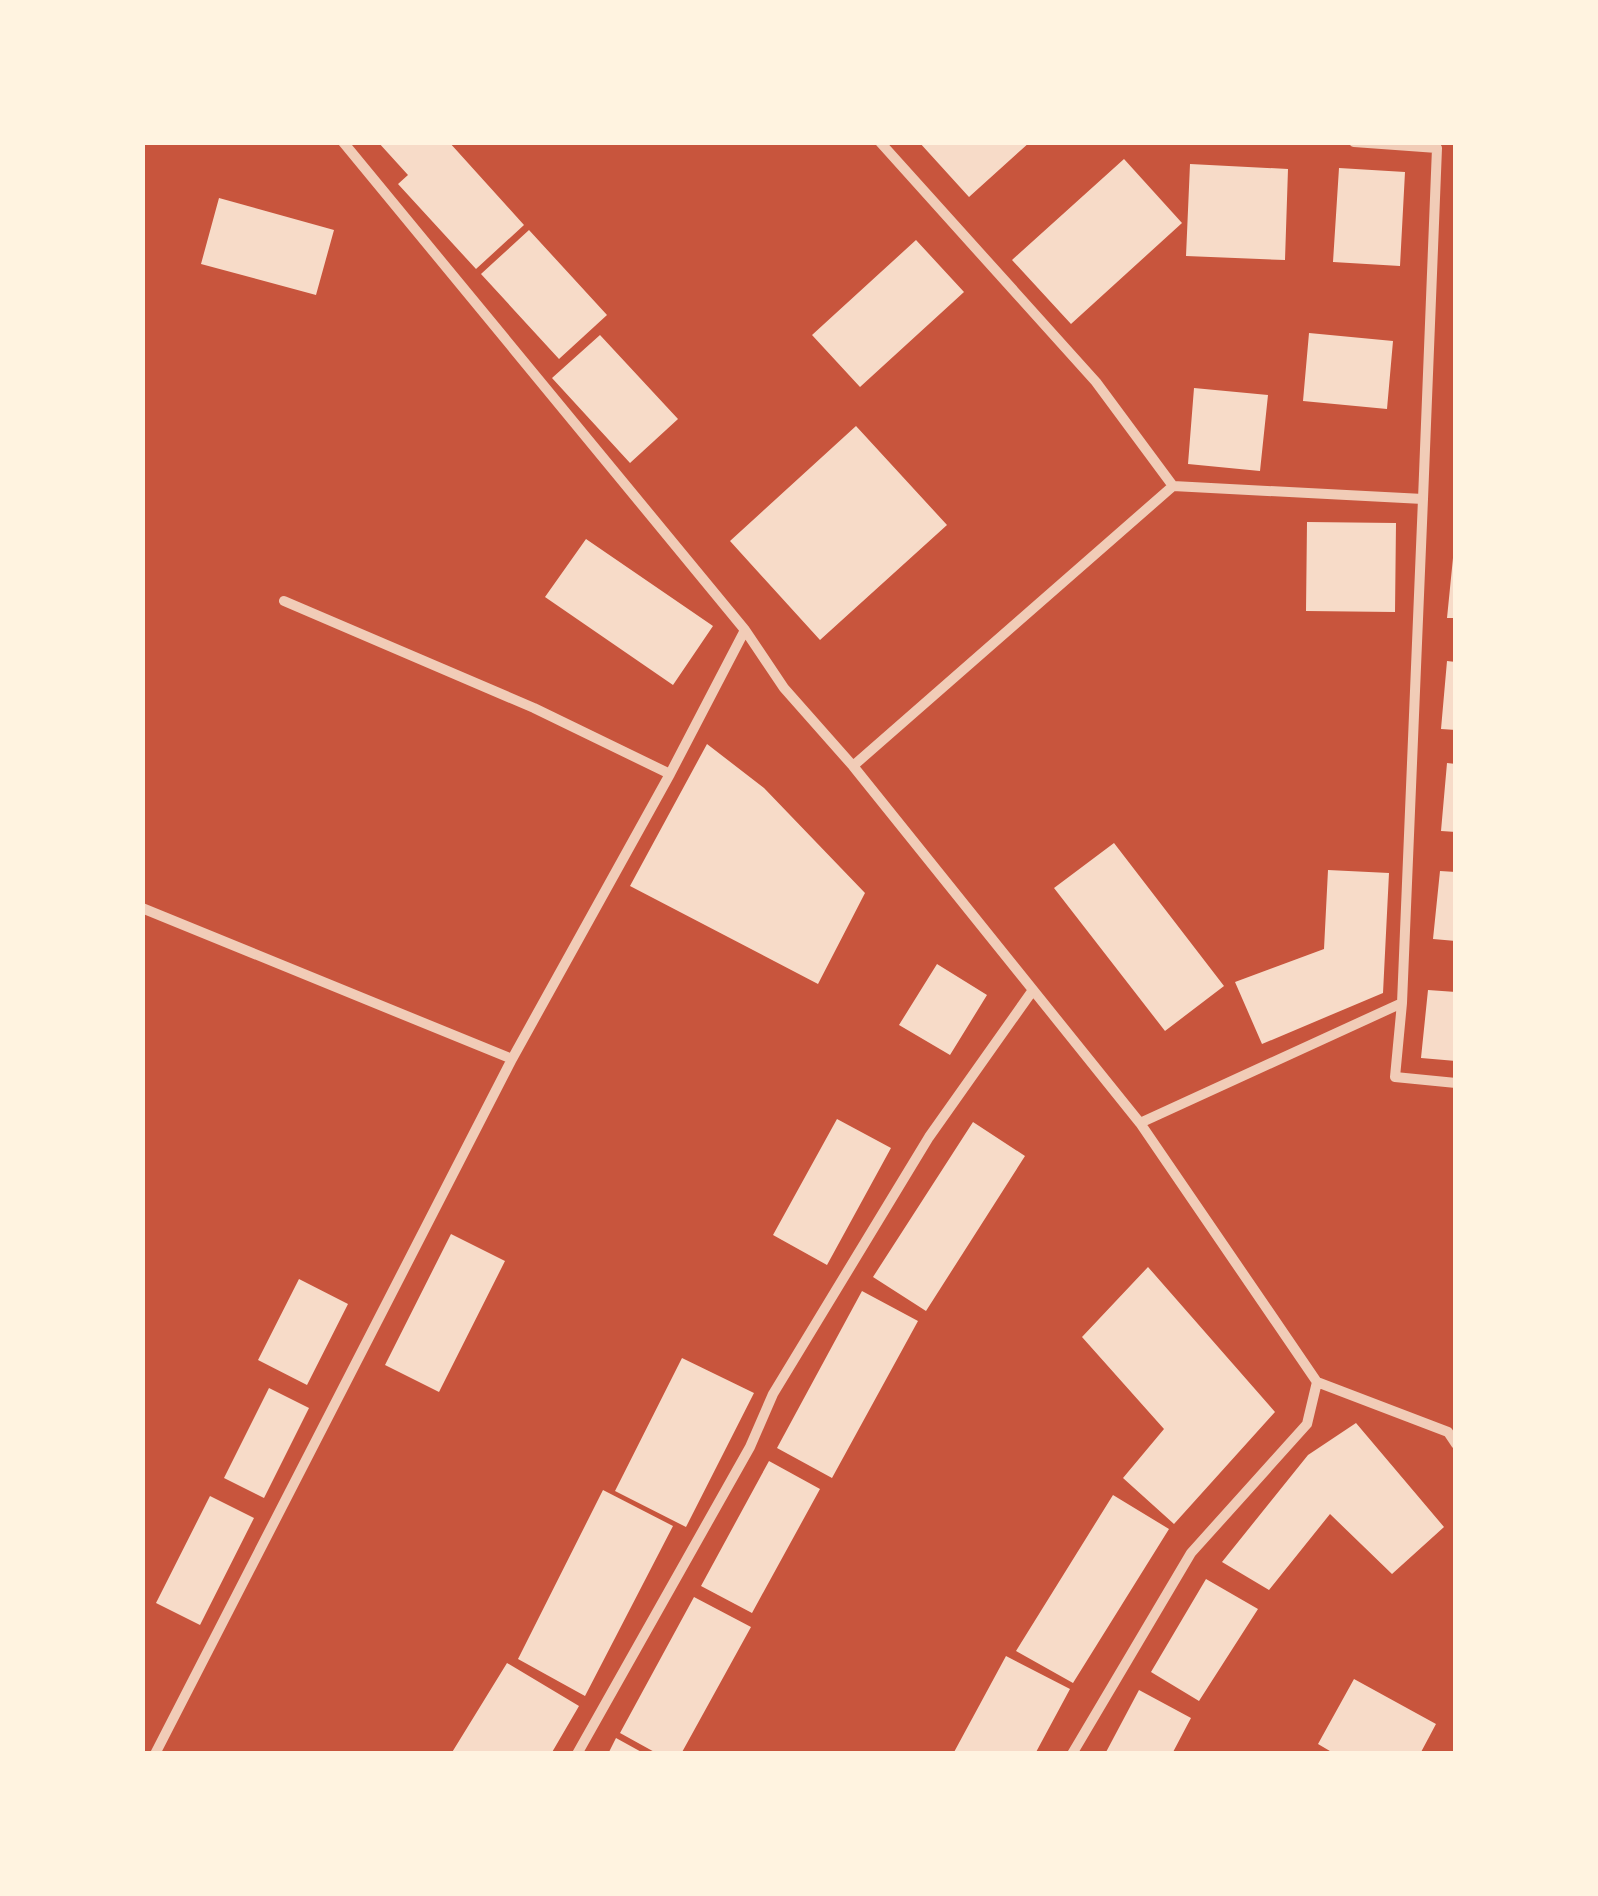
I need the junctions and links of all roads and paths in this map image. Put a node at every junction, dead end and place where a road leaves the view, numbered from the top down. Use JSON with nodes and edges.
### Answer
{"nodes":[{"id":1,"x":343,"y":142,"type":"edge"},
{"id":2,"x":880,"y":142,"type":"edge"},
{"id":3,"x":1354,"y":142,"type":"edge"},
{"id":4,"x":1437,"y":145,"type":"edge"},
{"id":5,"x":1173,"y":486,"type":"junction"},
{"id":6,"x":1423,"y":499,"type":"junction"},
{"id":7,"x":284,"y":600,"type":"dead end"},
{"id":8,"x":744,"y":630,"type":"junction"},
{"id":9,"x":852,"y":766,"type":"junction"},
{"id":10,"x":670,"y":774,"type":"junction"},
{"id":11,"x":142,"y":908,"type":"edge"},
{"id":12,"x":1033,"y":990,"type":"junction"},
{"id":13,"x":1402,"y":1003,"type":"junction"},
{"id":14,"x":512,"y":1059,"type":"junction"},
{"id":15,"x":1456,"y":1083,"type":"edge"},
{"id":16,"x":1140,"y":1123,"type":"junction"},
{"id":17,"x":1318,"y":1382,"type":"junction"},
{"id":18,"x":1456,"y":1444,"type":"edge"},
{"id":19,"x":155,"y":1754,"type":"edge"},
{"id":20,"x":577,"y":1754,"type":"edge"},
{"id":21,"x":1072,"y":1754,"type":"edge"}],
"edges":[{"from":1,"to":8,"type":"street"},
{"from":2,"to":5,"type":"street"},
{"from":3,"to":4,"type":"street"},
{"from":4,"to":6,"type":"street"},
{"from":5,"to":6,"type":"street"},
{"from":5,"to":9,"type":"street"},
{"from":6,"to":13,"type":"street"},
{"from":7,"to":10,"type":"street"},
{"from":8,"to":9,"type":"street"},
{"from":8,"to":10,"type":"street"},
{"from":9,"to":12,"type":"street"},
{"from":10,"to":14,"type":"street"},
{"from":11,"to":14,"type":"street"},
{"from":12,"to":16,"type":"street"},
{"from":12,"to":20,"type":"street"},
{"from":13,"to":15,"type":"street"},
{"from":13,"to":16,"type":"street"},
{"from":14,"to":19,"type":"street"},
{"from":16,"to":17,"type":"street"},
{"from":17,"to":18,"type":"street"},
{"from":17,"to":21,"type":"street"}]}
